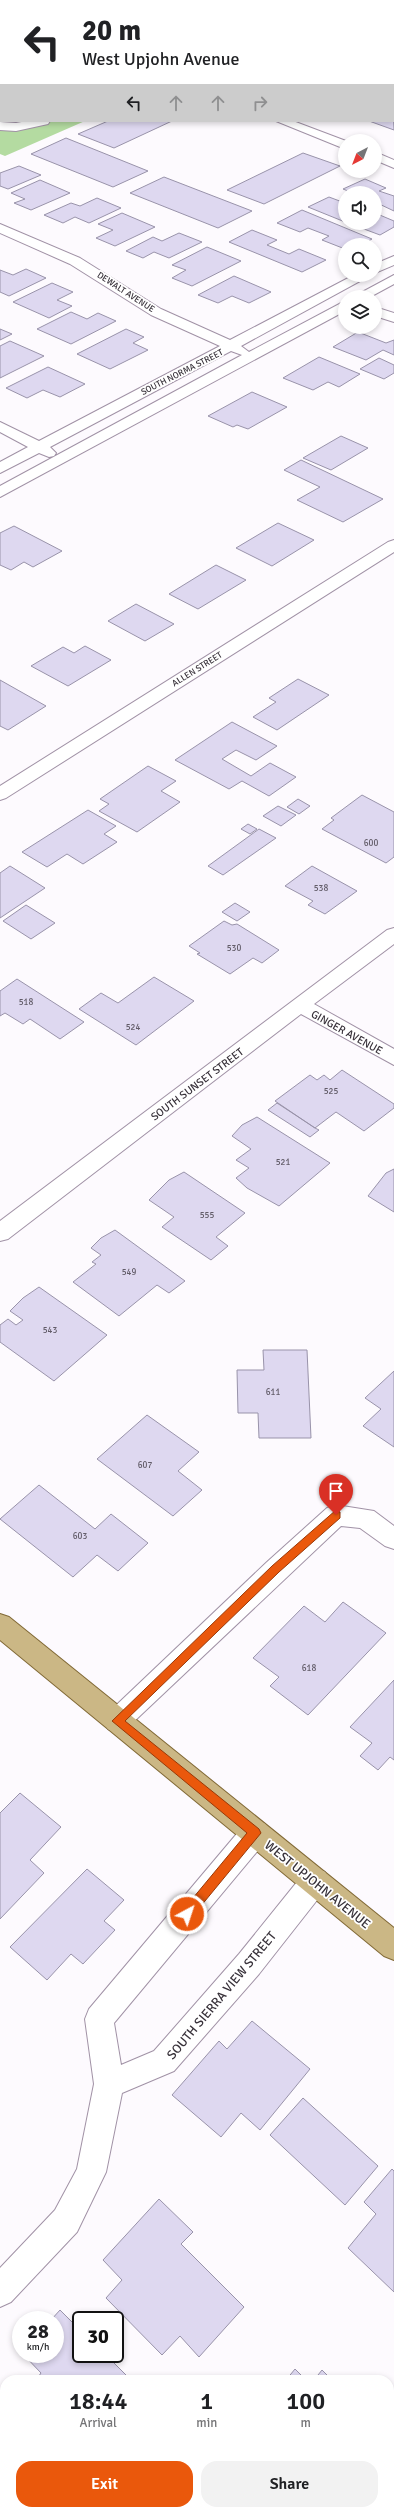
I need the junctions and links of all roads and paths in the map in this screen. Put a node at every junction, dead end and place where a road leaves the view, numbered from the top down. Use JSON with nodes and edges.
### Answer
{"nodes":[{"id":1,"x":39,"y":122,"type":"edge"},
{"id":2,"x":285,"y":122,"type":"edge"},
{"id":3,"x":0,"y":126,"type":"edge"},
{"id":4,"x":338,"y":142,"type":"edge"},
{"id":5,"x":382,"y":159,"type":"edge"},
{"id":6,"x":394,"y":164,"type":"edge"},
{"id":7,"x":0,"y":228,"type":"edge"},
{"id":8,"x":394,"y":260,"type":"edge"},
{"id":9,"x":382,"y":266,"type":"edge"},
{"id":10,"x":394,"y":279,"type":"edge"},
{"id":11,"x":350,"y":282,"type":"edge"},
{"id":12,"x":373,"y":290,"type":"edge"},
{"id":13,"x":328,"y":293,"type":"junction"},
{"id":14,"x":338,"y":297,"type":"edge"},
{"id":15,"x":338,"y":309,"type":"edge"},
{"id":16,"x":382,"y":314,"type":"edge"},
{"id":17,"x":394,"y":318,"type":"edge"},
{"id":18,"x":233,"y":346,"type":"junction"},
{"id":19,"x":252,"y":356,"type":"junction"},
{"id":20,"x":0,"y":426,"type":"edge"},
{"id":21,"x":40,"y":446,"type":"junction"},
{"id":22,"x":60,"y":460,"type":"junction"},
{"id":23,"x":0,"y":468,"type":"edge"},
{"id":24,"x":0,"y":492,"type":"edge"},
{"id":25,"x":394,"y":545,"type":"edge"},
{"id":26,"x":0,"y":794,"type":"edge"},
{"id":27,"x":394,"y":934,"type":"edge"},
{"id":28,"x":300,"y":1005,"type":"junction"},
{"id":29,"x":394,"y":1058,"type":"edge"},
{"id":30,"x":0,"y":1233,"type":"edge"},
{"id":31,"x":394,"y":1539,"type":"edge"},
{"id":32,"x":0,"y":1625,"type":"edge"},
{"id":33,"x":117,"y":1721,"type":"junction"},
{"id":34,"x":255,"y":1833,"type":"junction"},
{"id":35,"x":315,"y":1881,"type":"junction"},
{"id":36,"x":394,"y":1946,"type":"edge"},
{"id":37,"x":109,"y":2084,"type":"junction"},
{"id":38,"x":0,"y":2291,"type":"edge"}],
"edges":[{"from":1,"to":3,"type":"street"},
{"from":2,"to":4,"type":"street"},
{"from":5,"to":6,"type":"street"},
{"from":7,"to":18,"type":"street","name":"DEWALT AVENUE"},
{"from":8,"to":9,"type":"street"},
{"from":10,"to":12,"type":"street"},
{"from":11,"to":13,"type":"street","name":"SOUTH NORMA STREET"},
{"from":13,"to":14,"type":"street"},
{"from":13,"to":18,"type":"street","name":"SOUTH NORMA STREET"},
{"from":15,"to":19,"type":"street","name":"SOUTH NORMA STREET"},
{"from":16,"to":17,"type":"street"},
{"from":18,"to":19,"type":"street","name":"DEWALT AVENUE"},
{"from":18,"to":21,"type":"street","name":"SOUTH NORMA STREET"},
{"from":19,"to":22,"type":"street","name":"SOUTH NORMA STREET"},
{"from":20,"to":21,"type":"street"},
{"from":21,"to":22,"type":"street"},
{"from":21,"to":23,"type":"street","name":"SOUTH NORMA STREET"},
{"from":22,"to":24,"type":"street","name":"SOUTH NORMA STREET"},
{"from":25,"to":26,"type":"street","name":"ALLEN STREET"},
{"from":27,"to":28,"type":"street","name":"SOUTH SUNSET STREET"},
{"from":28,"to":29,"type":"street","name":"GINGER AVENUE"},
{"from":28,"to":30,"type":"street","name":"SOUTH SUNSET STREET"},
{"from":31,"to":33,"type":"street"},
{"from":32,"to":33,"type":"main road","name":"WEST UPJOHN AVENUE"},
{"from":33,"to":34,"type":"main road","name":"WEST UPJOHN AVENUE"},
{"from":34,"to":35,"type":"main road","name":"WEST UPJOHN AVENUE"},
{"from":34,"to":37,"type":"street"},
{"from":35,"to":36,"type":"main road","name":"WEST UPJOHN AVENUE"},
{"from":35,"to":37,"type":"street","name":"SOUTH SIERRA VIEW STREET"},
{"from":37,"to":38,"type":"street"}]}
